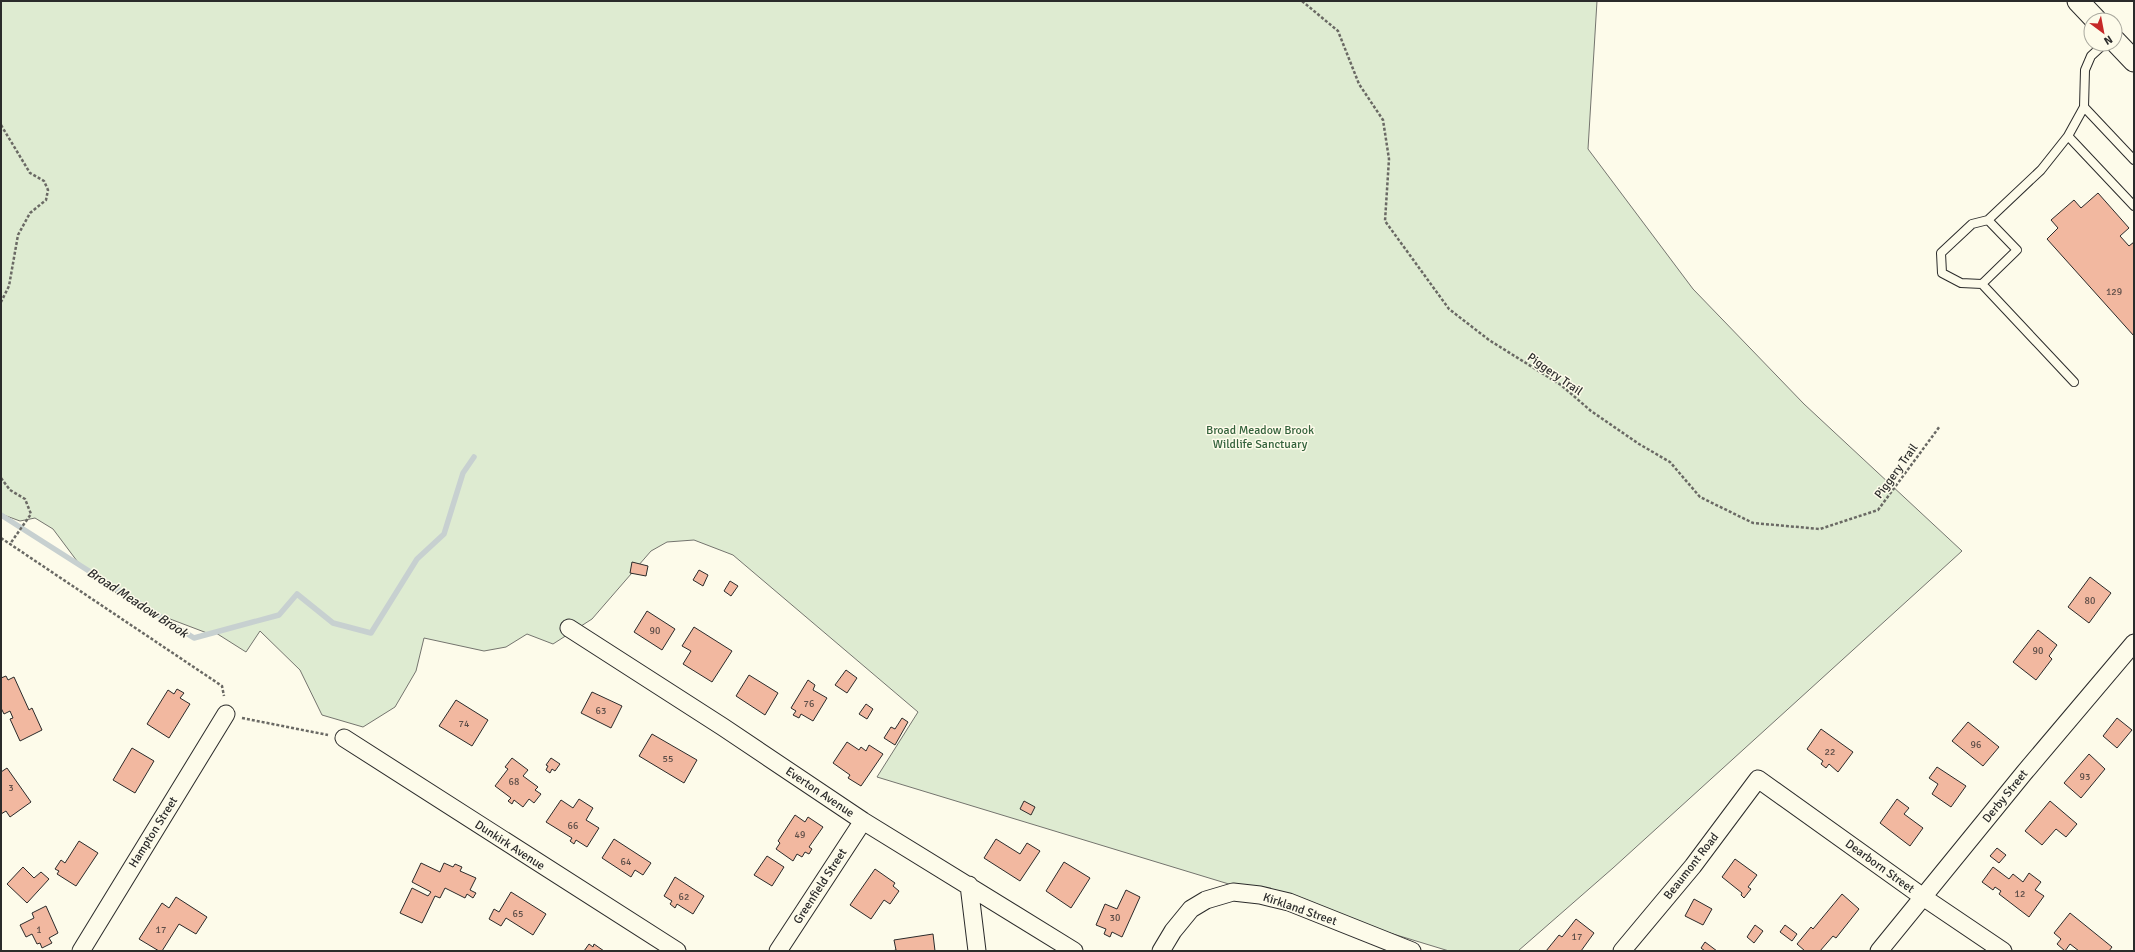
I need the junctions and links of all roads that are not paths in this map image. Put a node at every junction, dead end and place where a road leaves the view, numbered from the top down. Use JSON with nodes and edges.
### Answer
{"nodes":[{"id":1,"x":2078,"y":1,"type":"edge"},
{"id":2,"x":2088,"y":12,"type":"edge"},
{"id":3,"x":2123,"y":49,"type":"edge"},
{"id":4,"x":2095,"y":52,"type":"edge"},
{"id":5,"x":2134,"y":61,"type":"edge"},
{"id":6,"x":2084,"y":106,"type":"junction"},
{"id":7,"x":2068,"y":136,"type":"junction"},
{"id":8,"x":2134,"y":160,"type":"edge"},
{"id":9,"x":2134,"y":206,"type":"edge"},
{"id":10,"x":1988,"y":220,"type":"junction"},
{"id":11,"x":1982,"y":284,"type":"junction"},
{"id":12,"x":2074,"y":382,"type":"dead end"},
{"id":13,"x":569,"y":628,"type":"dead end"},
{"id":14,"x":2134,"y":643,"type":"edge"},
{"id":15,"x":226,"y":714,"type":"road end"},
{"id":16,"x":344,"y":738,"type":"road end"},
{"id":17,"x":1758,"y":779,"type":"joint"},
{"id":18,"x":863,"y":821,"type":"junction"},
{"id":19,"x":969,"y":885,"type":"junction"},
{"id":20,"x":1923,"y":897,"type":"junction"},
{"id":21,"x":81,"y":951,"type":"edge"},
{"id":22,"x":677,"y":951,"type":"edge"},
{"id":23,"x":778,"y":951,"type":"edge"},
{"id":24,"x":977,"y":951,"type":"edge"},
{"id":25,"x":1074,"y":951,"type":"edge"},
{"id":26,"x":1161,"y":951,"type":"edge"},
{"id":27,"x":1412,"y":951,"type":"edge"},
{"id":28,"x":1622,"y":951,"type":"edge"},
{"id":29,"x":1878,"y":951,"type":"edge"},
{"id":30,"x":2003,"y":951,"type":"edge"}],
"edges":[{"from":1,"to":2,"type":"street"},
{"from":3,"to":5,"type":"street"},
{"from":4,"to":6,"type":"lane"},
{"from":6,"to":7,"type":"lane"},
{"from":6,"to":8,"type":"lane"},
{"from":7,"to":9,"type":"lane"},
{"from":7,"to":10,"type":"lane"},
{"from":10,"to":11,"type":"lane"},
{"from":10,"to":11,"type":"lane"},
{"from":11,"to":12,"type":"lane"},
{"from":13,"to":18,"type":"street","name":"Everton Avenue"},
{"from":14,"to":20,"type":"street","name":"Derby Street"},
{"from":15,"to":21,"type":"street","name":"Hampton Street"},
{"from":16,"to":22,"type":"street","name":"Dunkirk Avenue"},
{"from":17,"to":20,"type":"street","name":"Dearborn Street"},
{"from":17,"to":28,"type":"street","name":"Beaumont Road"},
{"from":18,"to":19,"type":"street","name":"Everton Avenue"},
{"from":18,"to":23,"type":"street","name":"Greenfield Street"},
{"from":19,"to":24,"type":"street"},
{"from":19,"to":25,"type":"street","name":"Everton Avenue"},
{"from":20,"to":29,"type":"street","name":"Derby Street"},
{"from":20,"to":30,"type":"street","name":"Dearborn Street"},
{"from":26,"to":27,"type":"street","name":"Kirkland Street"}]}
